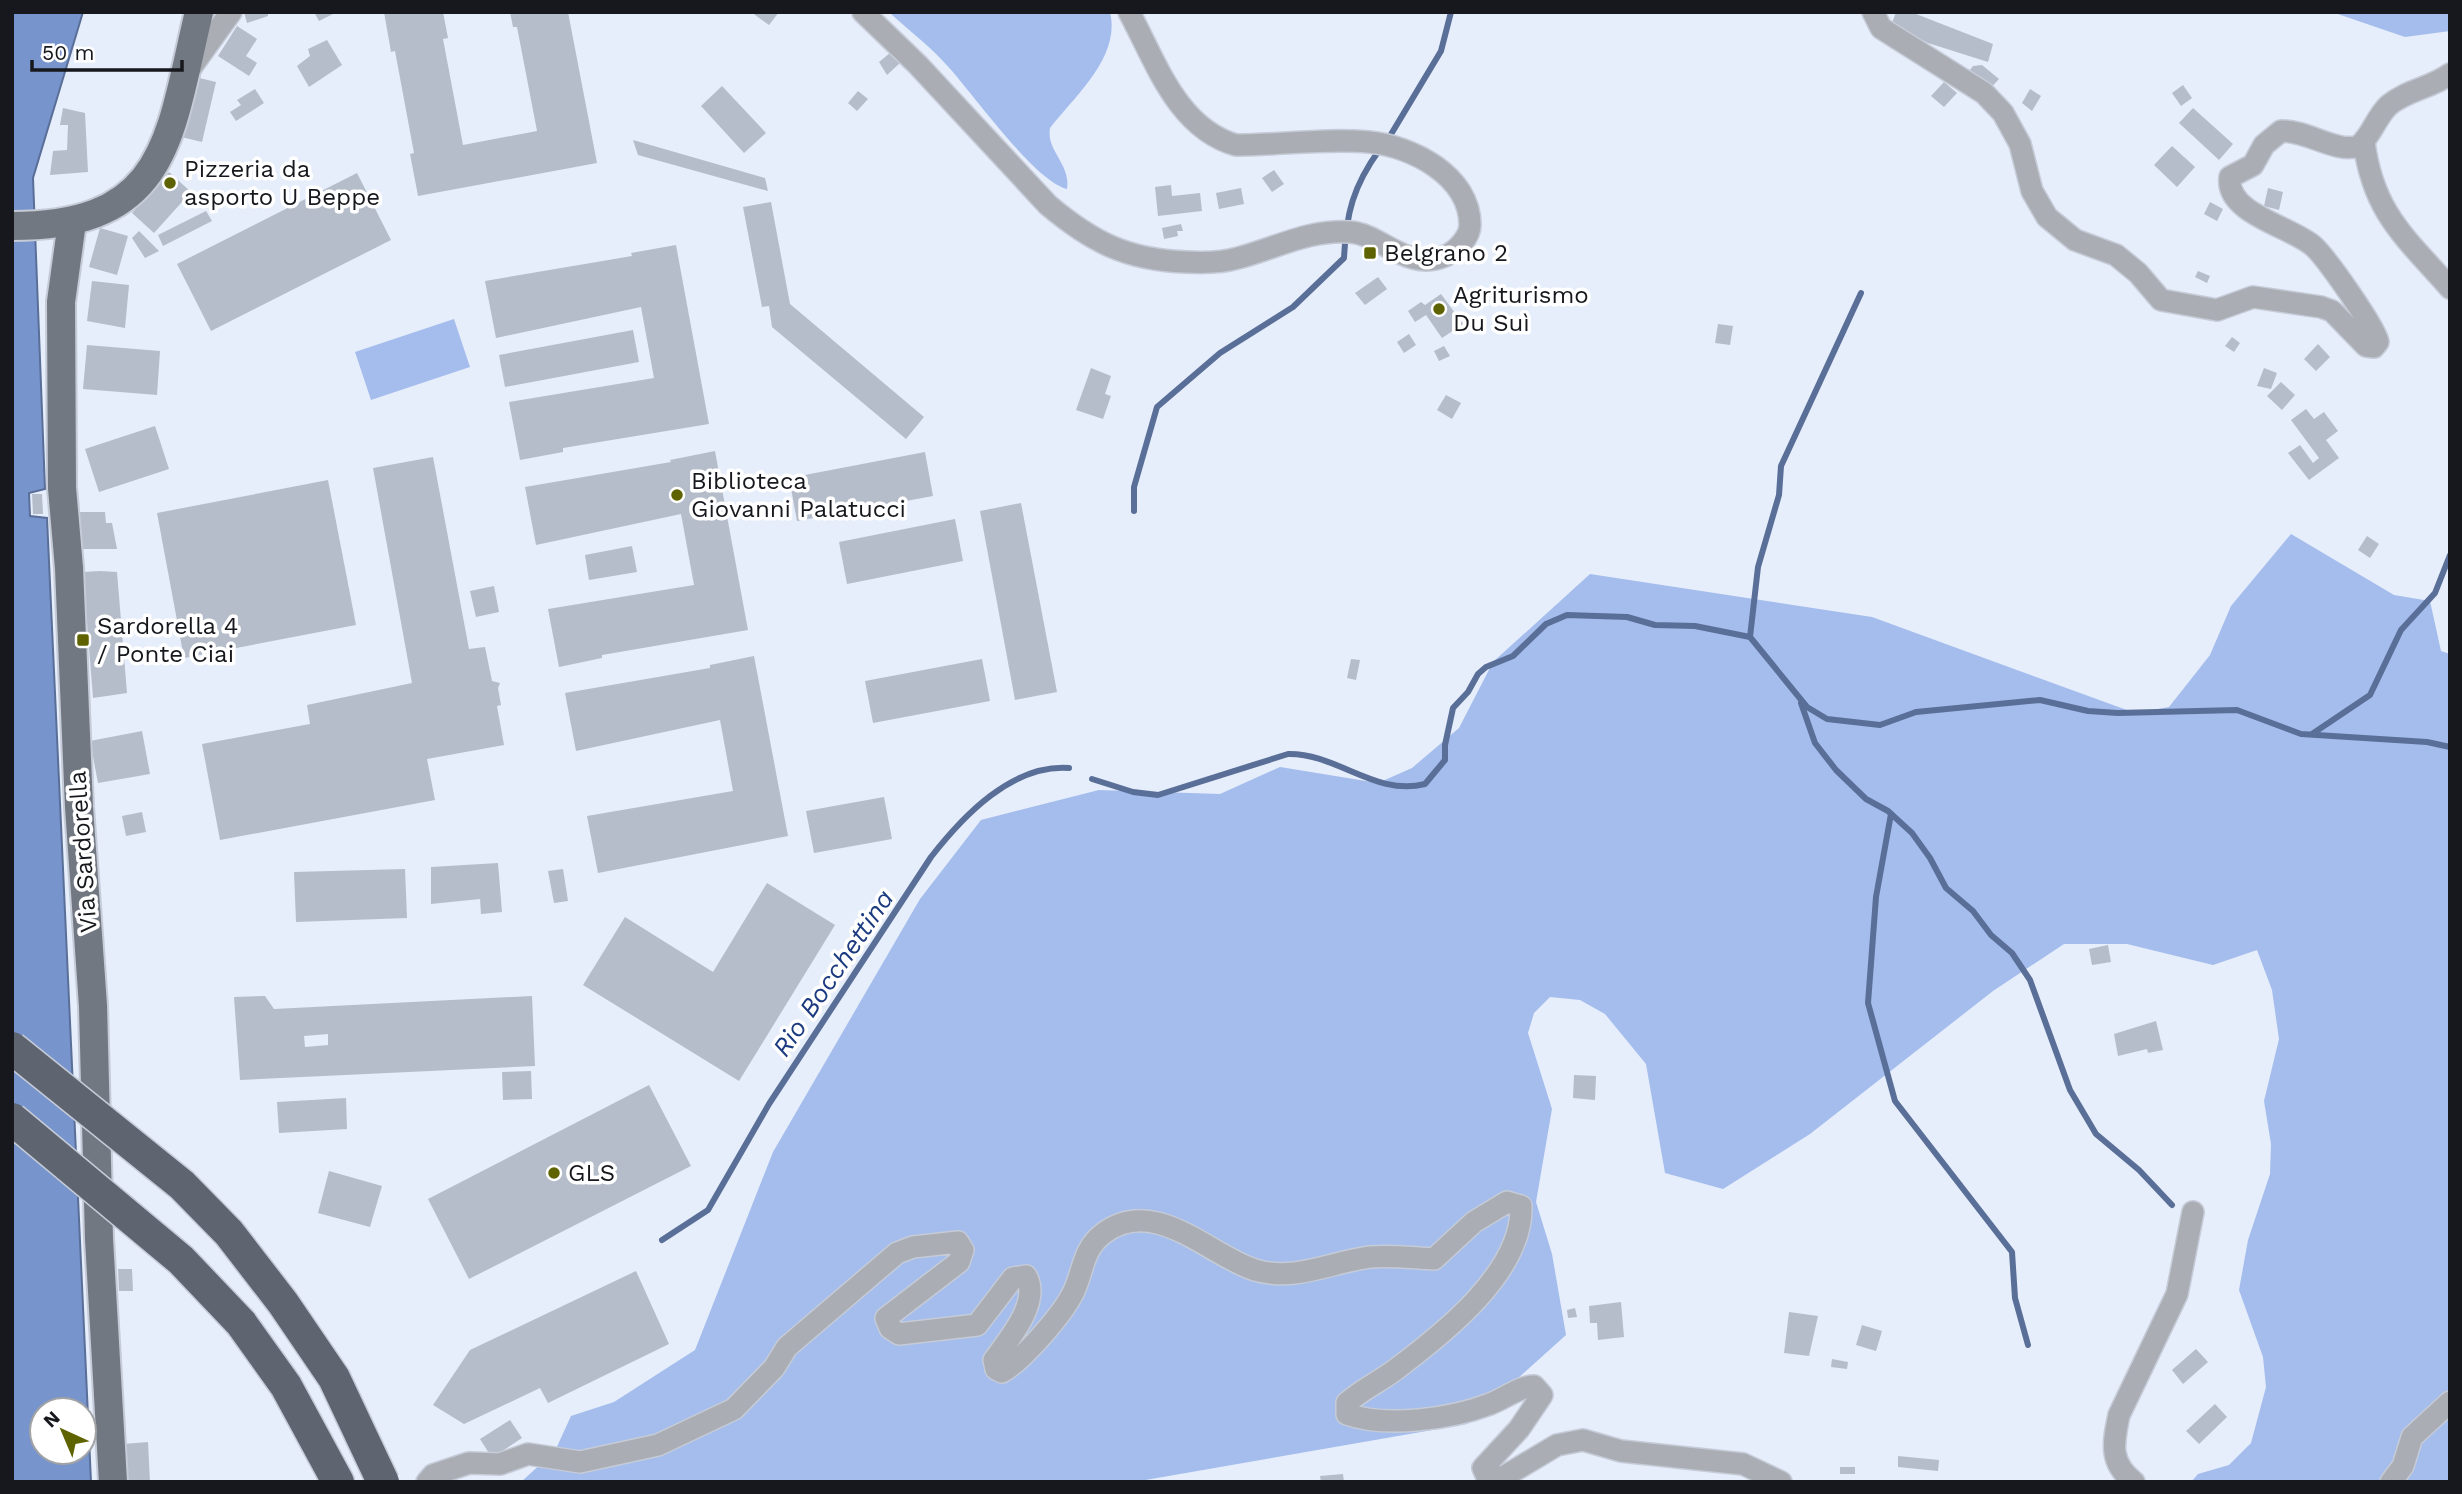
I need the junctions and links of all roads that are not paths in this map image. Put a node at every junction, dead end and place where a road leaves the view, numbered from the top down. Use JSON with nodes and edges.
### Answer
{"nodes":[{"id":1,"x":199,"y":12,"type":"edge"},
{"id":2,"x":231,"y":12,"type":"edge"},
{"id":3,"x":863,"y":12,"type":"edge"},
{"id":4,"x":1129,"y":12,"type":"edge"},
{"id":5,"x":1872,"y":12,"type":"edge"},
{"id":6,"x":2450,"y":74,"type":"edge"},
{"id":7,"x":183,"y":78,"type":"junction"},
{"id":8,"x":2364,"y":142,"type":"junction"},
{"id":9,"x":72,"y":222,"type":"junction"},
{"id":10,"x":12,"y":226,"type":"edge"},
{"id":11,"x":2450,"y":288,"type":"edge"},
{"id":12,"x":12,"y":1048,"type":"edge"},
{"id":13,"x":12,"y":1119,"type":"edge"},
{"id":14,"x":2193,"y":1212,"type":"dead end"},
{"id":15,"x":2450,"y":1402,"type":"edge"},
{"id":16,"x":113,"y":1482,"type":"edge"},
{"id":17,"x":338,"y":1482,"type":"edge"},
{"id":18,"x":383,"y":1482,"type":"edge"},
{"id":19,"x":427,"y":1482,"type":"edge"},
{"id":20,"x":1781,"y":1482,"type":"edge"},
{"id":21,"x":2134,"y":1482,"type":"edge"},
{"id":22,"x":2391,"y":1482,"type":"edge"}],
"edges":[{"from":1,"to":7,"type":"main road"},
{"from":2,"to":7,"type":"street"},
{"from":3,"to":4,"type":"street"},
{"from":5,"to":8,"type":"street"},
{"from":6,"to":8,"type":"street"},
{"from":7,"to":9,"type":"main road"},
{"from":8,"to":11,"type":"street"},
{"from":9,"to":10,"type":"main road"},
{"from":9,"to":16,"type":"main road","name":"Via Sardorella"},
{"from":12,"to":18,"type":"highway","bridge":true},
{"from":13,"to":17,"type":"highway","bridge":true},
{"from":14,"to":21,"type":"street"},
{"from":15,"to":22,"type":"street"},
{"from":19,"to":20,"type":"street"}]}
